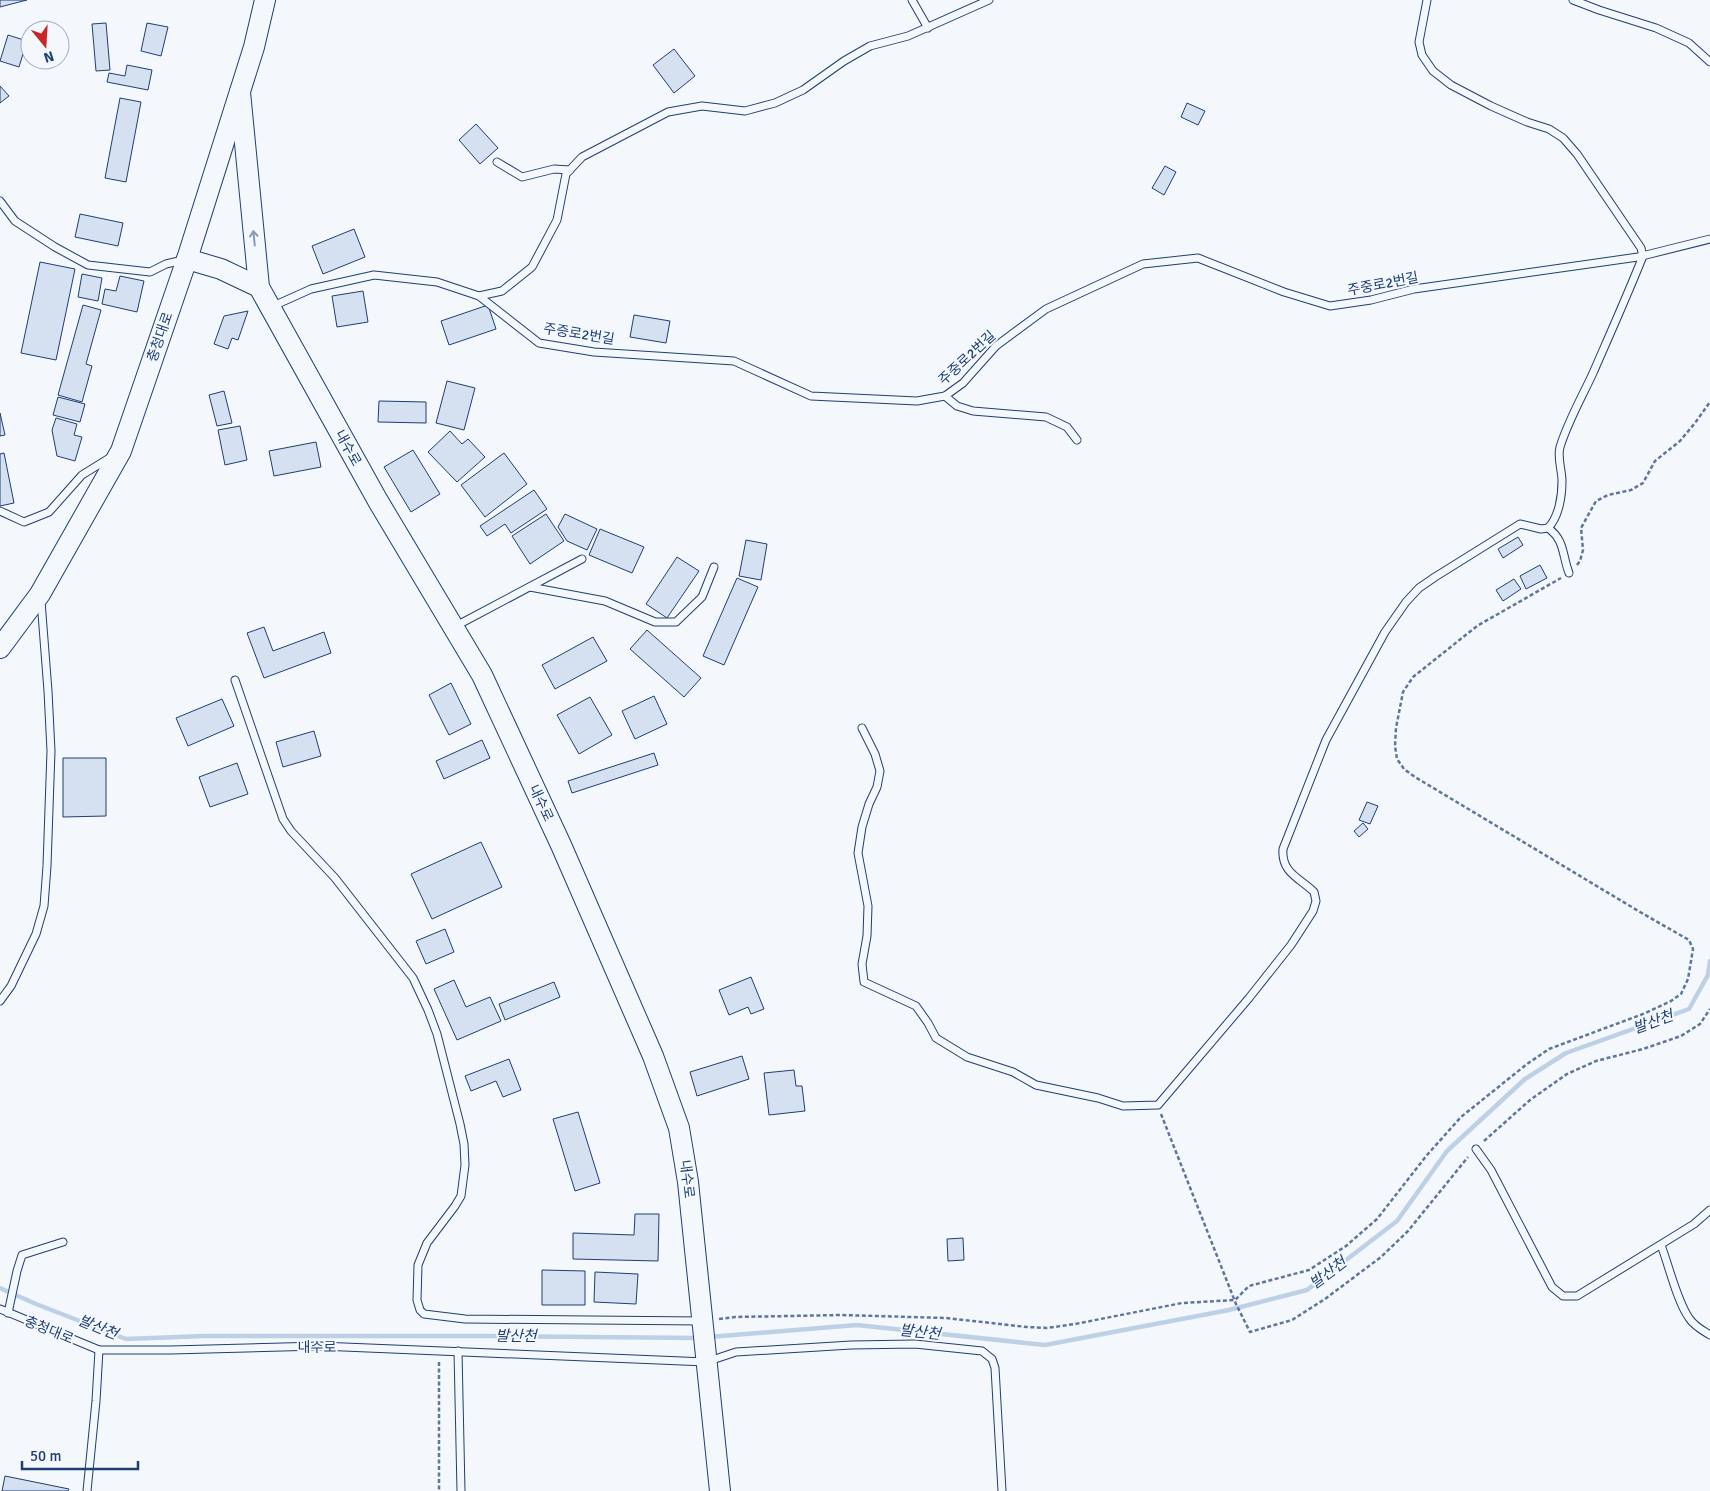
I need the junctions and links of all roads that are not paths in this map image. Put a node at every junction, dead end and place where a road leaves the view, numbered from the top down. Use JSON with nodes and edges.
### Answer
{"nodes":[{"id":1,"x":265,"y":0,"type":"edge"},
{"id":2,"x":912,"y":0,"type":"edge"},
{"id":3,"x":989,"y":0,"type":"edge"},
{"id":4,"x":1427,"y":0,"type":"edge"},
{"id":5,"x":1573,"y":0,"type":"edge"},
{"id":6,"x":928,"y":28,"type":"junction"},
{"id":7,"x":1710,"y":62,"type":"edge"},
{"id":8,"x":240,"y":92,"type":"junction"},
{"id":9,"x":497,"y":162,"type":"dead end"},
{"id":10,"x":570,"y":170,"type":"junction"},
{"id":11,"x":0,"y":202,"type":"edge"},
{"id":12,"x":1710,"y":239,"type":"edge"},
{"id":13,"x":1642,"y":256,"type":"junction"},
{"id":14,"x":187,"y":259,"type":"junction"},
{"id":15,"x":259,"y":287,"type":"junction"},
{"id":16,"x":479,"y":296,"type":"junction"},
{"id":17,"x":270,"y":307,"type":"junction"},
{"id":18,"x":945,"y":396,"type":"junction"},
{"id":19,"x":1077,"y":440,"type":"dead end"},
{"id":20,"x":121,"y":450,"type":"junction"},
{"id":21,"x":0,"y":511,"type":"edge"},
{"id":22,"x":1548,"y":528,"type":"junction"},
{"id":23,"x":582,"y":559,"type":"dead end"},
{"id":24,"x":714,"y":567,"type":"dead end"},
{"id":25,"x":1569,"y":573,"type":"road end"},
{"id":26,"x":530,"y":587,"type":"junction"},
{"id":27,"x":40,"y":594,"type":"junction"},
{"id":28,"x":454,"y":628,"type":"junction"},
{"id":29,"x":0,"y":648,"type":"edge"},
{"id":30,"x":235,"y":680,"type":"dead end"},
{"id":31,"x":862,"y":728,"type":"dead end"},
{"id":32,"x":0,"y":1001,"type":"edge"},
{"id":33,"x":1476,"y":1149,"type":"dead end"},
{"id":34,"x":1710,"y":1210,"type":"edge"},
{"id":35,"x":63,"y":1242,"type":"dead end"},
{"id":36,"x":1661,"y":1245,"type":"junction"},
{"id":37,"x":0,"y":1309,"type":"edge"},
{"id":38,"x":8,"y":1313,"type":"junction"},
{"id":39,"x":702,"y":1324,"type":"junction"},
{"id":40,"x":1710,"y":1335,"type":"edge"},
{"id":41,"x":99,"y":1350,"type":"junction"},
{"id":42,"x":458,"y":1351,"type":"junction"},
{"id":43,"x":706,"y":1359,"type":"junction"},
{"id":44,"x":87,"y":1491,"type":"edge"},
{"id":45,"x":461,"y":1491,"type":"edge"},
{"id":46,"x":720,"y":1491,"type":"edge"},
{"id":47,"x":1002,"y":1491,"type":"edge"}],
"edges":[{"from":1,"to":8,"type":"street","name":"충청대로"},
{"from":2,"to":6,"type":"lane"},
{"from":3,"to":6,"type":"lane"},
{"from":4,"to":13,"type":"lane"},
{"from":5,"to":7,"type":"lane"},
{"from":6,"to":10,"type":"lane"},
{"from":8,"to":14,"type":"street","name":"충청대로"},
{"from":15,"to":8,"type":"street","one_way":true},
{"from":9,"to":10,"type":"lane"},
{"from":10,"to":16,"type":"lane"},
{"from":11,"to":14,"type":"lane"},
{"from":12,"to":13,"type":"lane","name":"주중로2번길"},
{"from":13,"to":18,"type":"lane","name":"주중로2번길"},
{"from":13,"to":22,"type":"lane"},
{"from":14,"to":15,"type":"street"},
{"from":14,"to":20,"type":"street","name":"충청대로"},
{"from":15,"to":17,"type":"street","name":"내수로"},
{"from":16,"to":17,"type":"lane","name":"주중로2번길"},
{"from":16,"to":18,"type":"lane","name":"주중로2번길"},
{"from":17,"to":28,"type":"street","name":"내수로"},
{"from":18,"to":19,"type":"lane"},
{"from":20,"to":21,"type":"lane"},
{"from":20,"to":27,"type":"street","name":"충청대로"},
{"from":22,"to":25,"type":"lane"},
{"from":22,"to":31,"type":"lane"},
{"from":23,"to":26,"type":"lane"},
{"from":24,"to":26,"type":"lane"},
{"from":26,"to":28,"type":"lane"},
{"from":27,"to":29,"type":"street","name":"충청대로"},
{"from":27,"to":32,"type":"lane"},
{"from":28,"to":39,"type":"street","name":"내수로"},
{"from":30,"to":39,"type":"lane"},
{"from":33,"to":36,"type":"lane"},
{"from":34,"to":36,"type":"lane"},
{"from":35,"to":38,"type":"lane"},
{"from":36,"to":40,"type":"lane"},
{"from":37,"to":38,"type":"lane","name":"충청대로"},
{"from":38,"to":41,"type":"lane","name":"충청대로"},
{"from":39,"to":43,"type":"street","name":"내수로"},
{"from":41,"to":42,"type":"lane","name":"내수로"},
{"from":41,"to":44,"type":"lane"},
{"from":42,"to":43,"type":"lane","name":"내수로"},
{"from":42,"to":45,"type":"lane"},
{"from":43,"to":46,"type":"street","name":"내수로"},
{"from":43,"to":47,"type":"lane"}]}
